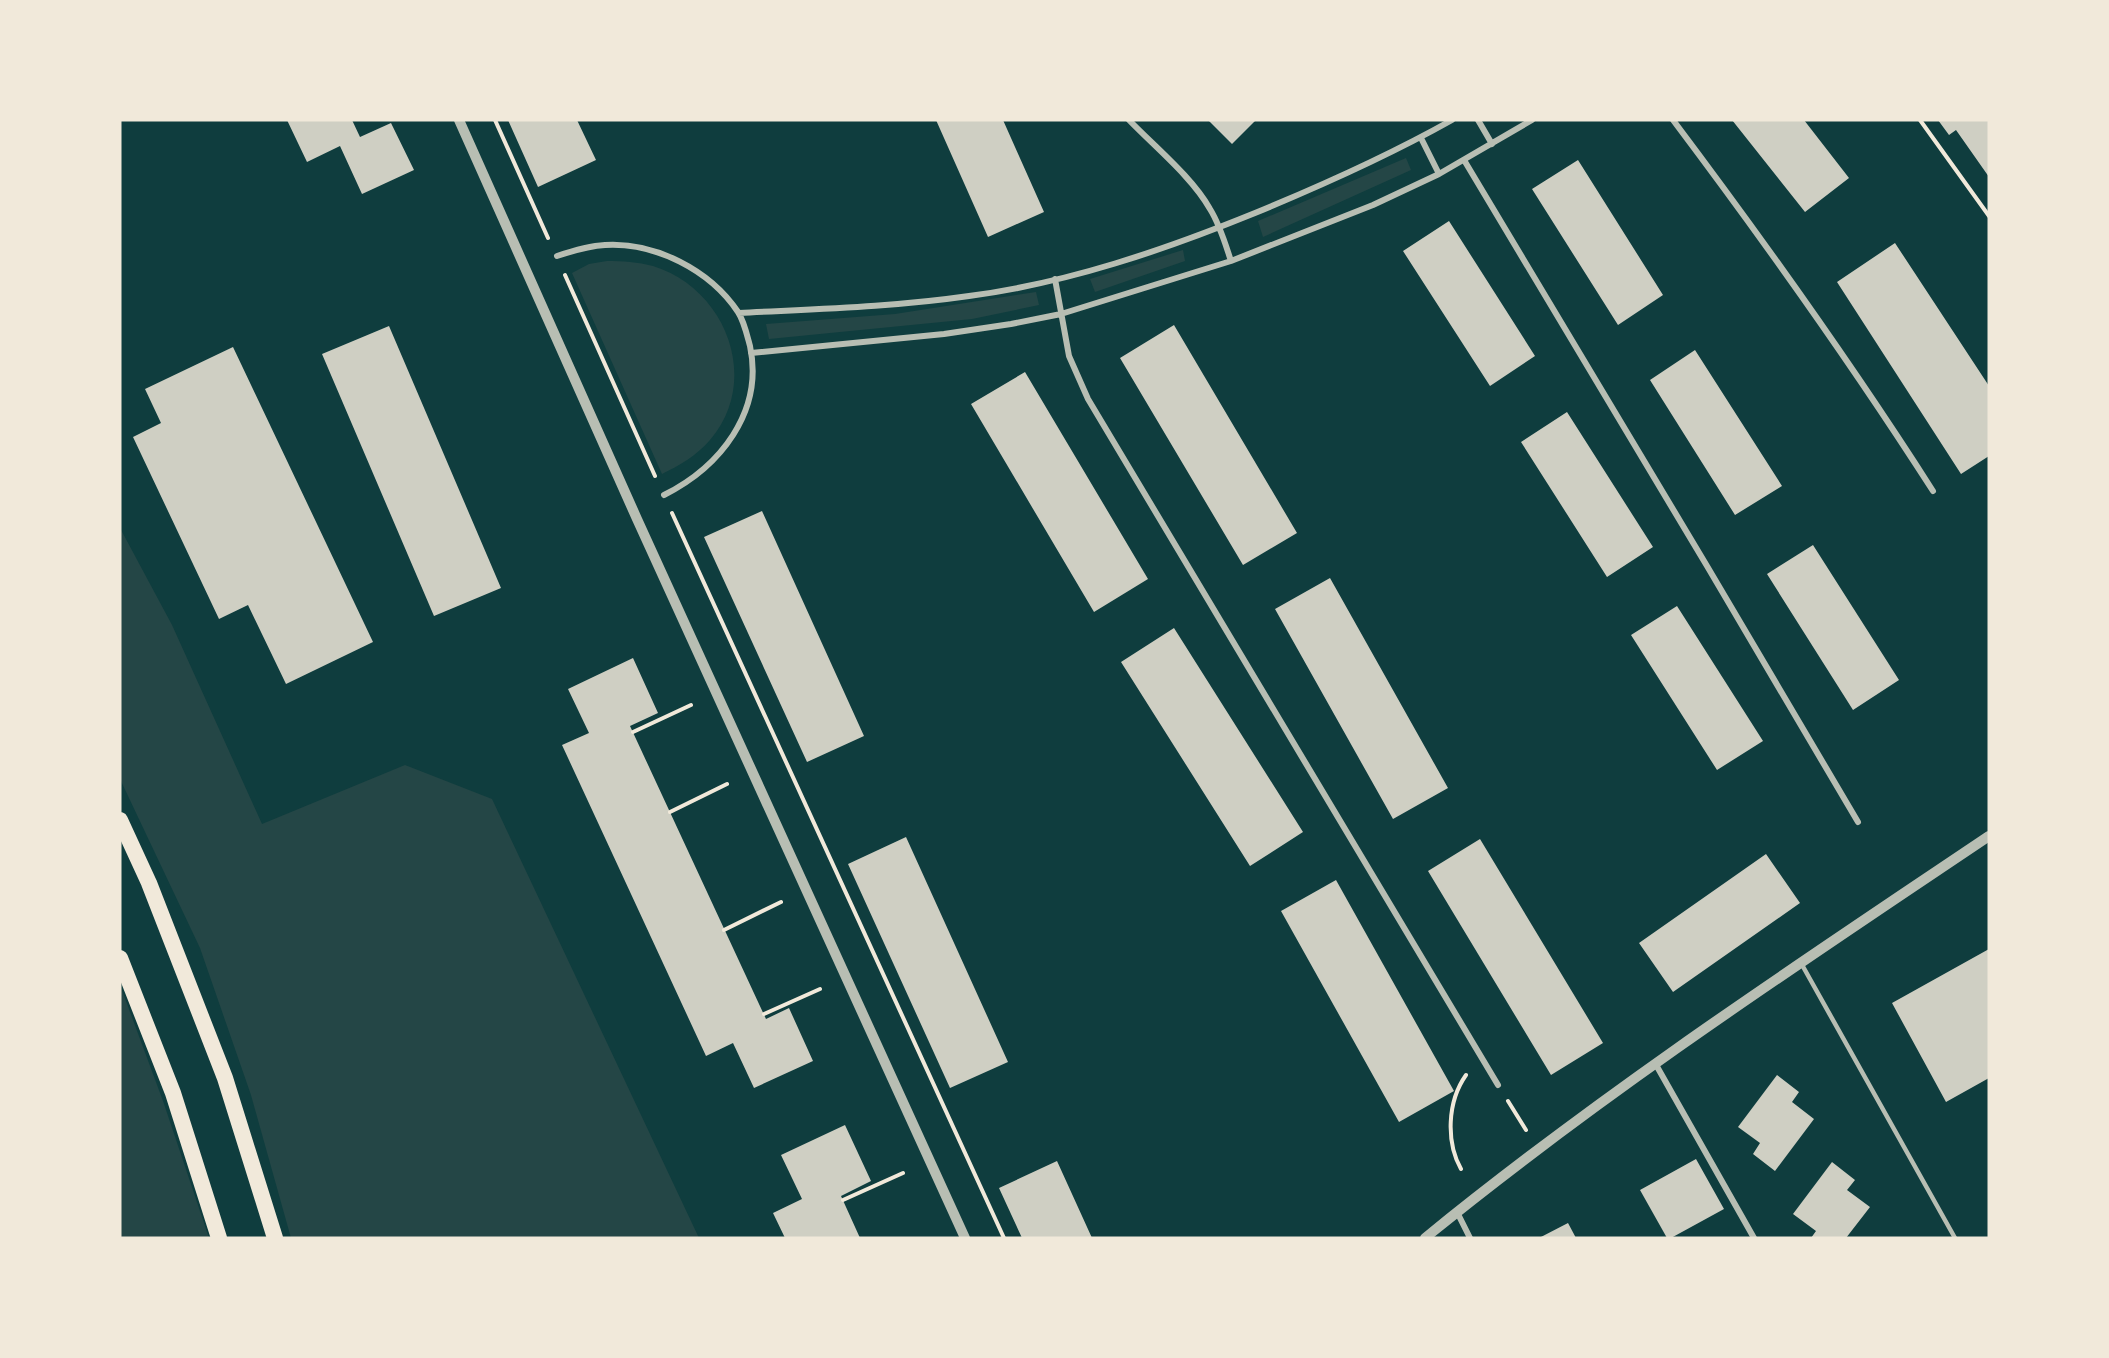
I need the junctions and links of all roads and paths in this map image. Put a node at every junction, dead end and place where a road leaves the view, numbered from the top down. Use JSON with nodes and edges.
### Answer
{"nodes":[{"id":1,"x":459,"y":120,"type":"edge"},
{"id":2,"x":495,"y":120,"type":"edge"},
{"id":3,"x":1129,"y":120,"type":"edge"},
{"id":4,"x":1452,"y":120,"type":"edge"},
{"id":5,"x":1478,"y":120,"type":"edge"},
{"id":6,"x":1532,"y":120,"type":"edge"},
{"id":7,"x":1673,"y":120,"type":"edge"},
{"id":8,"x":1920,"y":120,"type":"edge"},
{"id":9,"x":1420,"y":138,"type":"junction"},
{"id":10,"x":1492,"y":144,"type":"junction"},
{"id":11,"x":1464,"y":159,"type":"junction"},
{"id":12,"x":1439,"y":174,"type":"junction"},
{"id":13,"x":1989,"y":216,"type":"edge"},
{"id":14,"x":1220,"y":228,"type":"junction"},
{"id":15,"x":557,"y":256,"type":"junction"},
{"id":16,"x":1231,"y":261,"type":"junction"},
{"id":17,"x":1055,"y":279,"type":"junction"},
{"id":18,"x":739,"y":313,"type":"junction"},
{"id":19,"x":1061,"y":314,"type":"junction"},
{"id":20,"x":751,"y":353,"type":"junction"},
{"id":21,"x":1933,"y":490,"type":"dead end"},
{"id":22,"x":664,"y":495,"type":"junction"},
{"id":23,"x":691,"y":705,"type":"dead end"},
{"id":24,"x":633,"y":732,"type":"dead end"},
{"id":25,"x":727,"y":784,"type":"dead end"},
{"id":26,"x":670,"y":812,"type":"dead end"},
{"id":27,"x":120,"y":820,"type":"edge"},
{"id":28,"x":1858,"y":822,"type":"dead end"},
{"id":29,"x":1989,"y":836,"type":"edge"},
{"id":30,"x":781,"y":902,"type":"dead end"},
{"id":31,"x":724,"y":930,"type":"dead end"},
{"id":32,"x":120,"y":958,"type":"edge"},
{"id":33,"x":1801,"y":963,"type":"junction"},
{"id":34,"x":820,"y":989,"type":"dead end"},
{"id":35,"x":764,"y":1014,"type":"dead end"},
{"id":36,"x":1655,"y":1063,"type":"junction"},
{"id":37,"x":1470,"y":1070,"type":"dead end"},
{"id":38,"x":1498,"y":1085,"type":"joint"},
{"id":39,"x":1538,"y":1149,"type":"junction"},
{"id":40,"x":1461,"y":1169,"type":"dead end"},
{"id":41,"x":903,"y":1173,"type":"dead end"},
{"id":42,"x":843,"y":1200,"type":"dead end"},
{"id":43,"x":1457,"y":1212,"type":"junction"},
{"id":44,"x":219,"y":1238,"type":"edge"},
{"id":45,"x":275,"y":1238,"type":"edge"},
{"id":46,"x":965,"y":1238,"type":"edge"},
{"id":47,"x":1004,"y":1238,"type":"edge"},
{"id":48,"x":1425,"y":1238,"type":"edge"},
{"id":49,"x":1470,"y":1238,"type":"edge"},
{"id":50,"x":1754,"y":1238,"type":"edge"},
{"id":51,"x":1955,"y":1238,"type":"edge"}],
"edges":[{"from":1,"to":46,"type":"street"},
{"from":2,"to":15,"type":"path"},
{"from":3,"to":14,"type":"street"},
{"from":4,"to":9,"type":"street"},
{"from":5,"to":10,"type":"street"},
{"from":6,"to":10,"type":"street"},
{"from":7,"to":21,"type":"street"},
{"from":8,"to":13,"type":"path"},
{"from":9,"to":12,"type":"street"},
{"from":9,"to":14,"type":"street"},
{"from":10,"to":11,"type":"street"},
{"from":11,"to":12,"type":"street"},
{"from":11,"to":28,"type":"street"},
{"from":12,"to":16,"type":"street"},
{"from":14,"to":16,"type":"street"},
{"from":14,"to":17,"type":"street"},
{"from":15,"to":18,"type":"street"},
{"from":15,"to":22,"type":"path"},
{"from":16,"to":19,"type":"street"},
{"from":17,"to":18,"type":"street"},
{"from":17,"to":19,"type":"street"},
{"from":18,"to":20,"type":"street"},
{"from":19,"to":20,"type":"street"},
{"from":19,"to":38,"type":"street"},
{"from":20,"to":22,"type":"street"},
{"from":22,"to":47,"type":"path"},
{"from":23,"to":24,"type":"path"},
{"from":25,"to":26,"type":"path"},
{"from":27,"to":45,"type":"highway"},
{"from":29,"to":33,"type":"street"},
{"from":30,"to":31,"type":"path"},
{"from":32,"to":44,"type":"highway"},
{"from":33,"to":36,"type":"street"},
{"from":33,"to":51,"type":"lane"},
{"from":34,"to":35,"type":"path"},
{"from":36,"to":39,"type":"street"},
{"from":36,"to":50,"type":"street"},
{"from":37,"to":40,"type":"path"},
{"from":38,"to":39,"type":"path"},
{"from":39,"to":43,"type":"street"},
{"from":41,"to":42,"type":"path"},
{"from":43,"to":48,"type":"street"},
{"from":43,"to":49,"type":"street"}]}
